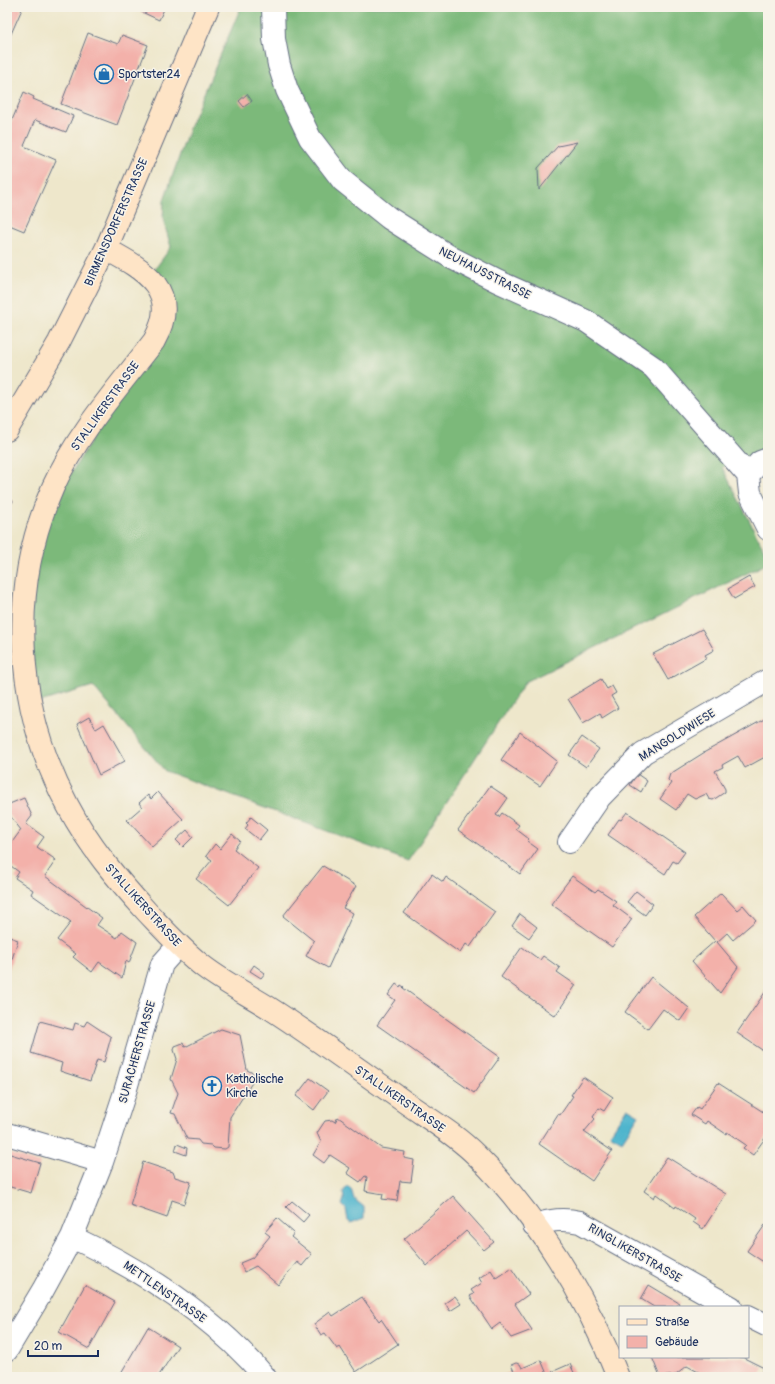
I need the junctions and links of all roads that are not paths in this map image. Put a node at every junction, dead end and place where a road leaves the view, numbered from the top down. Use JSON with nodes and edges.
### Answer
{"nodes":[{"id":1,"x":208,"y":7,"type":"edge"},
{"id":2,"x":273,"y":7,"type":"edge"},
{"id":3,"x":106,"y":249,"type":"junction"},
{"id":4,"x":7,"y":430,"type":"edge"},
{"id":5,"x":768,"y":459,"type":"edge"},
{"id":6,"x":748,"y":475,"type":"junction"},
{"id":7,"x":768,"y":529,"type":"edge"},
{"id":8,"x":768,"y":680,"type":"edge"},
{"id":9,"x":568,"y":842,"type":"dead end"},
{"id":10,"x":178,"y":946,"type":"junction"},
{"id":11,"x":7,"y":1134,"type":"edge"},
{"id":12,"x":102,"y":1162,"type":"junction"},
{"id":13,"x":534,"y":1225,"type":"junction"},
{"id":14,"x":72,"y":1237,"type":"junction"},
{"id":15,"x":729,"y":1306,"type":"edge"},
{"id":16,"x":749,"y":1316,"type":"edge"},
{"id":17,"x":768,"y":1326,"type":"edge"},
{"id":18,"x":7,"y":1350,"type":"edge"},
{"id":19,"x":265,"y":1377,"type":"edge"},
{"id":20,"x":618,"y":1377,"type":"edge"}],
"edges":[{"from":1,"to":3,"type":"main road","name":"BIRMENSDORFERSTRASSE"},
{"from":2,"to":6,"type":"street","name":"NEUHAUSSTRASSE"},
{"from":3,"to":4,"type":"main road","name":"BIRMENSDORFERSTRASSE"},
{"from":3,"to":10,"type":"main road","name":"STALLIKERSTRASSE"},
{"from":5,"to":6,"type":"street"},
{"from":6,"to":7,"type":"street"},
{"from":8,"to":9,"type":"street","name":"MANGOLDWIESE"},
{"from":10,"to":12,"type":"street","name":"SURACHERSTRASSE"},
{"from":10,"to":13,"type":"main road","name":"STALLIKERSTRASSE"},
{"from":11,"to":12,"type":"street"},
{"from":12,"to":14,"type":"street","name":"SURACHERSTRASSE"},
{"from":13,"to":15,"type":"street","name":"RINGLIKERSTRASSE"},
{"from":13,"to":20,"type":"main road","name":"STALLIKERSTRASSE"},
{"from":14,"to":18,"type":"street","name":"SURACHERSTRASSE"},
{"from":14,"to":19,"type":"street","name":"METTLENSTRASSE"},
{"from":16,"to":17,"type":"street"}]}
